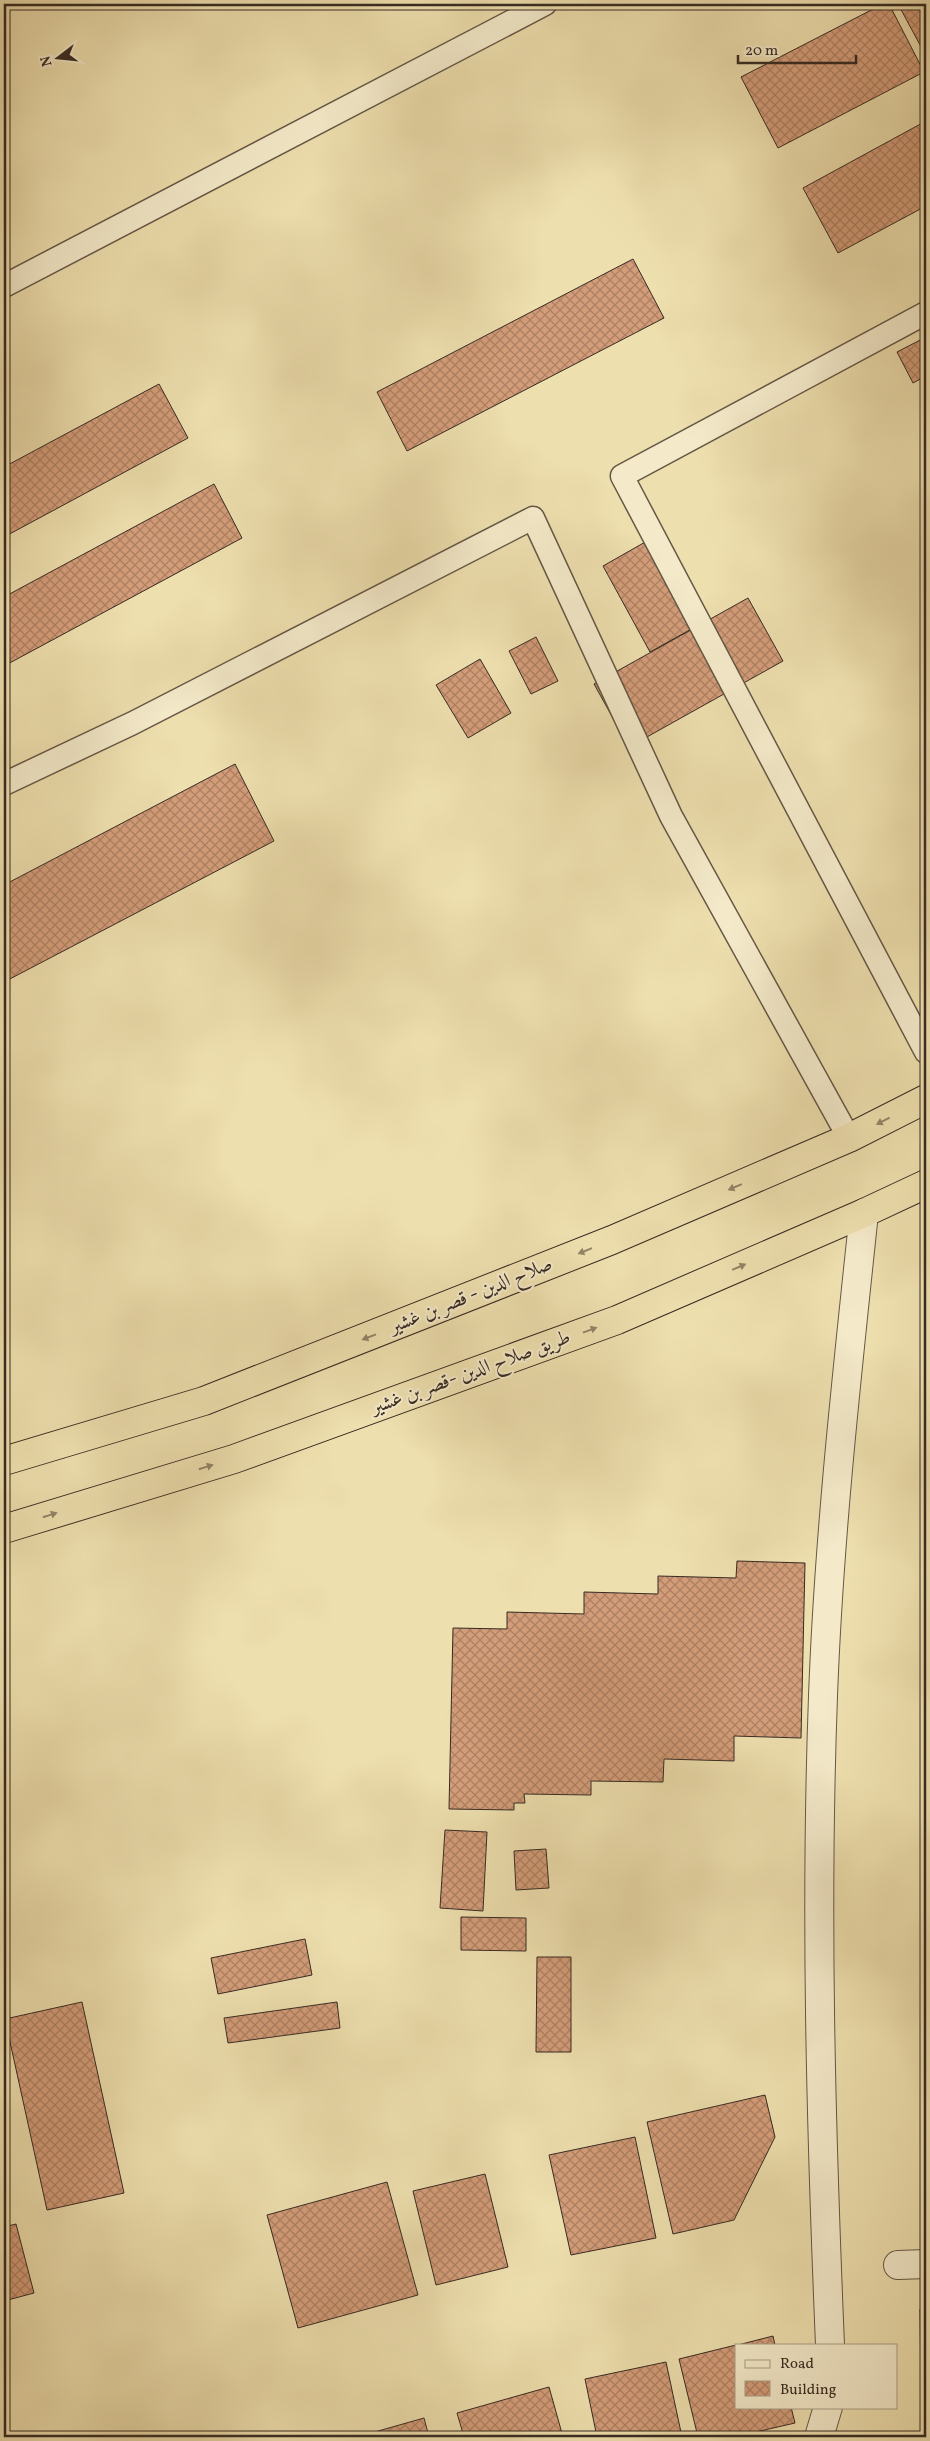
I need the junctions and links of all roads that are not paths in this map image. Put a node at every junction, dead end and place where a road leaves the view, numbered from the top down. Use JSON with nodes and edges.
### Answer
{"nodes":[{"id":1,"x":545,"y":4,"type":"edge"},
{"id":2,"x":4,"y":286,"type":"edge"},
{"id":3,"x":926,"y":313,"type":"edge"},
{"id":4,"x":4,"y":784,"type":"edge"},
{"id":5,"x":926,"y":1052,"type":"edge"},
{"id":6,"x":926,"y":1099,"type":"edge"},
{"id":7,"x":849,"y":1138,"type":"junction"},
{"id":8,"x":926,"y":1184,"type":"edge"},
{"id":9,"x":864,"y":1214,"type":"junction"},
{"id":10,"x":4,"y":1460,"type":"edge"},
{"id":11,"x":4,"y":1529,"type":"edge"},
{"id":12,"x":926,"y":2264,"type":"edge"},
{"id":13,"x":898,"y":2265,"type":"dead end"},
{"id":14,"x":830,"y":2344,"type":"edge"},
{"id":15,"x":828,"y":2408,"type":"edge"},
{"id":16,"x":820,"y":2437,"type":"edge"}],
"edges":[{"from":1,"to":2,"type":"lane"},
{"from":3,"to":5,"type":"lane"},
{"from":4,"to":7,"type":"lane"},
{"from":6,"to":7,"type":"highway","name":"صلاح الدين - قصر بن غشير","one_way":true},
{"from":7,"to":10,"type":"highway","name":"صلاح الدين - قصر بن غشير","one_way":true},
{"from":8,"to":9,"type":"highway","name":"طريق صلاح الدين -قصر بن غشير"},
{"from":11,"to":9,"type":"highway","name":"طريق صلاح الدين -قصر بن غشير","one_way":true},
{"from":9,"to":14,"type":"street"},
{"from":12,"to":13,"type":"street"},
{"from":15,"to":16,"type":"street"}]}
